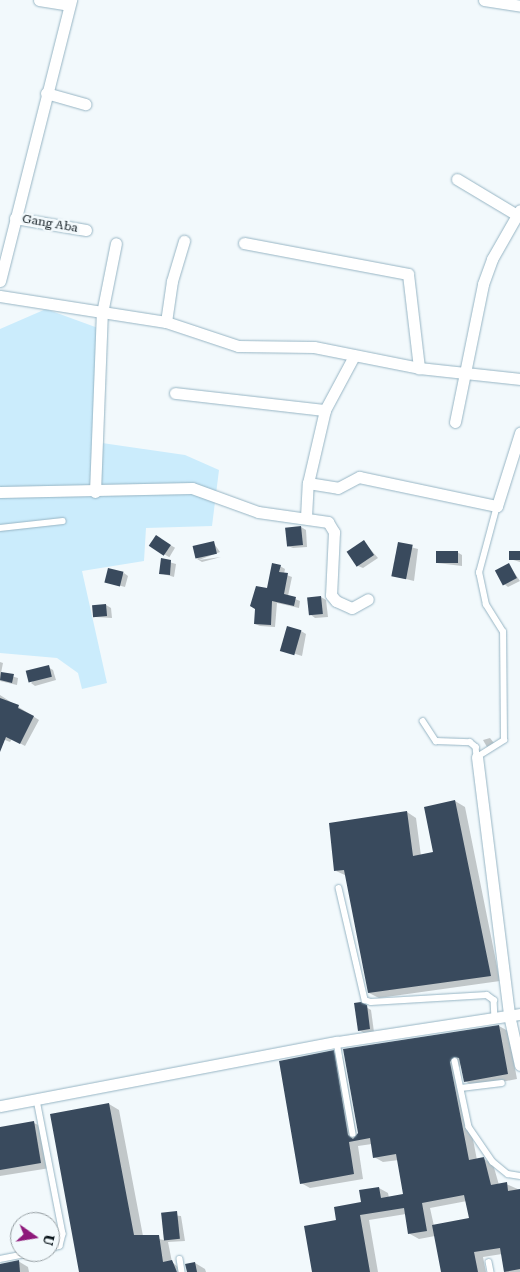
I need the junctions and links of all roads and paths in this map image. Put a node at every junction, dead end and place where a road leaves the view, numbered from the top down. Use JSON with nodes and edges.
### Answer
{"nodes":[{"id":1,"x":39,"y":0,"type":"edge"},
{"id":2,"x":484,"y":0,"type":"edge"},
{"id":3,"x":70,"y":3,"type":"edge"},
{"id":4,"x":520,"y":6,"type":"edge"},
{"id":5,"x":46,"y":93,"type":"junction"},
{"id":6,"x":86,"y":104,"type":"dead end"},
{"id":7,"x":457,"y":179,"type":"dead end"},
{"id":8,"x":518,"y":212,"type":"edge"},
{"id":9,"x":15,"y":218,"type":"junction"},
{"id":10,"x":86,"y":230,"type":"dead end"},
{"id":11,"x":184,"y":240,"type":"dead end"},
{"id":12,"x":116,"y":243,"type":"dead end"},
{"id":13,"x":244,"y":243,"type":"dead end"},
{"id":14,"x":0,"y":281,"type":"edge"},
{"id":15,"x":0,"y":296,"type":"edge"},
{"id":16,"x":102,"y":313,"type":"junction"},
{"id":17,"x":166,"y":322,"type":"junction"},
{"id":18,"x":354,"y":356,"type":"junction"},
{"id":19,"x":419,"y":368,"type":"junction"},
{"id":20,"x":466,"y":373,"type":"junction"},
{"id":21,"x":520,"y":379,"type":"edge"},
{"id":22,"x":175,"y":394,"type":"dead end"},
{"id":23,"x":325,"y":410,"type":"junction"},
{"id":24,"x":455,"y":422,"type":"dead end"},
{"id":25,"x":520,"y":433,"type":"edge"},
{"id":26,"x":308,"y":483,"type":"junction"},
{"id":27,"x":0,"y":492,"type":"edge"},
{"id":28,"x":95,"y":492,"type":"junction"},
{"id":29,"x":497,"y":506,"type":"junction"},
{"id":30,"x":306,"y":517,"type":"junction"},
{"id":31,"x":63,"y":521,"type":"dead end"},
{"id":32,"x":0,"y":528,"type":"edge"},
{"id":33,"x":368,"y":599,"type":"dead end"},
{"id":34,"x":423,"y":720,"type":"dead end"},
{"id":35,"x":477,"y":757,"type":"junction"},
{"id":36,"x":339,"y":888,"type":"dead end"},
{"id":37,"x":515,"y":1014,"type":"edge"},
{"id":38,"x":495,"y":1017,"type":"junction"},
{"id":39,"x":338,"y":1042,"type":"junction"},
{"id":40,"x":455,"y":1061,"type":"dead end"},
{"id":41,"x":520,"y":1065,"type":"edge"},
{"id":42,"x":502,"y":1083,"type":"dead end"},
{"id":43,"x":461,"y":1088,"type":"junction"},
{"id":44,"x":37,"y":1100,"type":"junction"},
{"id":45,"x":0,"y":1106,"type":"edge"},
{"id":46,"x":353,"y":1134,"type":"dead end"},
{"id":47,"x":520,"y":1176,"type":"edge"},
{"id":48,"x":59,"y":1212,"type":"edge"},
{"id":49,"x":60,"y":1219,"type":"edge"},
{"id":50,"x":60,"y":1246,"type":"edge"},
{"id":51,"x":180,"y":1259,"type":"dead end"},
{"id":52,"x":490,"y":1262,"type":"dead end"},
{"id":53,"x":182,"y":1272,"type":"edge"},
{"id":54,"x":491,"y":1272,"type":"edge"}],
"edges":[{"from":1,"to":3,"type":"street"},
{"from":2,"to":4,"type":"street"},
{"from":3,"to":5,"type":"street"},
{"from":5,"to":6,"type":"street"},
{"from":5,"to":9,"type":"street"},
{"from":7,"to":8,"type":"street"},
{"from":8,"to":20,"type":"street"},
{"from":9,"to":10,"type":"street","name":"Gang Aba"},
{"from":9,"to":14,"type":"street"},
{"from":11,"to":17,"type":"street"},
{"from":12,"to":16,"type":"street"},
{"from":13,"to":19,"type":"street"},
{"from":15,"to":16,"type":"street"},
{"from":16,"to":17,"type":"street"},
{"from":16,"to":28,"type":"street"},
{"from":17,"to":18,"type":"street"},
{"from":18,"to":19,"type":"street"},
{"from":18,"to":23,"type":"street"},
{"from":19,"to":20,"type":"street"},
{"from":20,"to":21,"type":"street"},
{"from":20,"to":24,"type":"street"},
{"from":22,"to":23,"type":"street"},
{"from":23,"to":26,"type":"street"},
{"from":25,"to":29,"type":"street"},
{"from":26,"to":29,"type":"street"},
{"from":26,"to":30,"type":"street"},
{"from":27,"to":28,"type":"street"},
{"from":28,"to":30,"type":"street"},
{"from":29,"to":35,"type":"lane"},
{"from":30,"to":33,"type":"street"},
{"from":31,"to":32,"type":"lane"},
{"from":34,"to":35,"type":"lane"},
{"from":35,"to":37,"type":"street"},
{"from":36,"to":38,"type":"lane"},
{"from":37,"to":38,"type":"street"},
{"from":37,"to":41,"type":"street"},
{"from":38,"to":39,"type":"street"},
{"from":39,"to":44,"type":"street"},
{"from":39,"to":46,"type":"lane"},
{"from":40,"to":43,"type":"lane"},
{"from":42,"to":43,"type":"lane"},
{"from":43,"to":47,"type":"lane"},
{"from":44,"to":45,"type":"street"},
{"from":44,"to":48,"type":"lane"},
{"from":49,"to":50,"type":"lane"},
{"from":51,"to":53,"type":"lane"},
{"from":52,"to":54,"type":"lane"}]}
